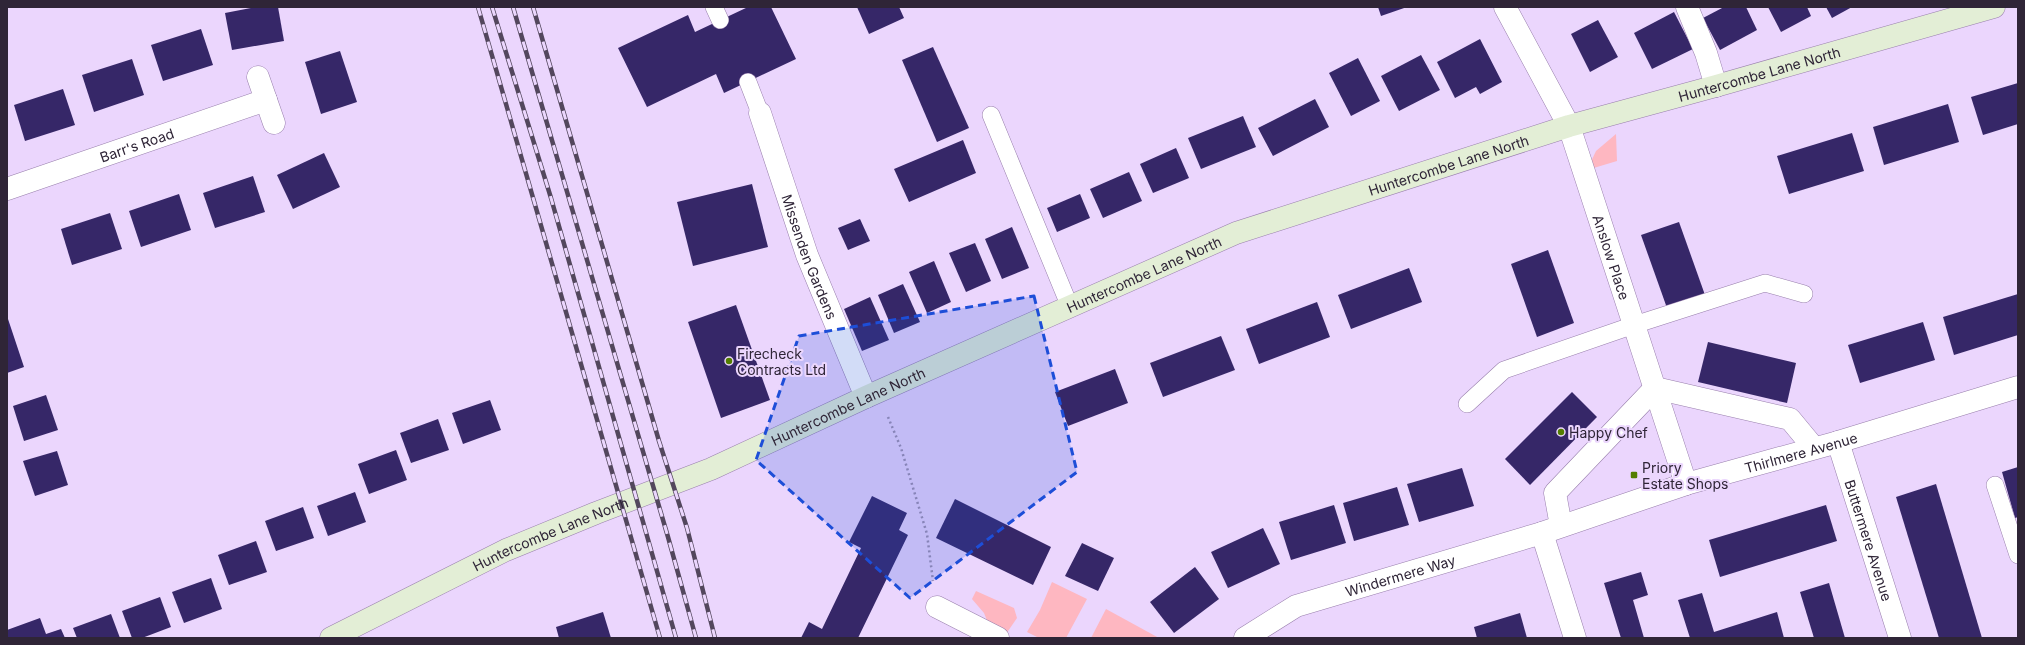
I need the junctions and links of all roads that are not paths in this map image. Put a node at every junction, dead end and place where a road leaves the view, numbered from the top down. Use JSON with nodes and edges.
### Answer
{"nodes":[{"id":1,"x":1505,"y":7,"type":"edge"},
{"id":2,"x":1687,"y":7,"type":"edge"},
{"id":3,"x":1994,"y":7,"type":"edge"},
{"id":4,"x":258,"y":77,"type":"dead end"},
{"id":5,"x":748,"y":82,"type":"dead end"},
{"id":6,"x":1716,"y":86,"type":"junction"},
{"id":7,"x":266,"y":100,"type":"junction"},
{"id":8,"x":760,"y":113,"type":"joint"},
{"id":9,"x":991,"y":114,"type":"dead end"},
{"id":10,"x":274,"y":123,"type":"dead end"},
{"id":11,"x":1569,"y":126,"type":"junction"},
{"id":12,"x":7,"y":189,"type":"edge"},
{"id":13,"x":1804,"y":294,"type":"dead end"},
{"id":14,"x":1070,"y":307,"type":"junction"},
{"id":15,"x":1634,"y":325,"type":"junction"},
{"id":16,"x":2018,"y":387,"type":"edge"},
{"id":17,"x":1655,"y":388,"type":"junction"},
{"id":18,"x":872,"y":395,"type":"junction"},
{"id":19,"x":1467,"y":404,"type":"dead end"},
{"id":20,"x":1838,"y":442,"type":"junction"},
{"id":21,"x":1814,"y":448,"type":"junction"},
{"id":22,"x":1686,"y":484,"type":"junction"},
{"id":23,"x":1995,"y":485,"type":"dead end"},
{"id":24,"x":1551,"y":529,"type":"junction"},
{"id":25,"x":2018,"y":555,"type":"edge"},
{"id":26,"x":937,"y":608,"type":"road end"},
{"id":27,"x":331,"y":638,"type":"edge"},
{"id":28,"x":998,"y":638,"type":"edge"},
{"id":29,"x":1245,"y":638,"type":"edge"},
{"id":30,"x":1575,"y":638,"type":"edge"},
{"id":31,"x":1900,"y":638,"type":"edge"}],
"edges":[{"from":1,"to":11,"type":"street","name":"Anslow Place"},
{"from":2,"to":6,"type":"street"},
{"from":3,"to":6,"type":"street","name":"Huntercombe Lane North"},
{"from":4,"to":7,"type":"street"},
{"from":5,"to":8,"type":"lane"},
{"from":6,"to":11,"type":"street","name":"Huntercombe Lane North"},
{"from":7,"to":10,"type":"street"},
{"from":7,"to":12,"type":"street","name":"Barr's Road"},
{"from":8,"to":18,"type":"street","name":"Missenden Gardens"},
{"from":9,"to":14,"type":"lane"},
{"from":11,"to":14,"type":"street","name":"Huntercombe Lane North"},
{"from":11,"to":15,"type":"street","name":"Anslow Place"},
{"from":13,"to":15,"type":"lane"},
{"from":14,"to":18,"type":"street","name":"Huntercombe Lane North"},
{"from":15,"to":17,"type":"street","name":"Anslow Place"},
{"from":15,"to":19,"type":"lane"},
{"from":16,"to":20,"type":"street","name":"Thirlmere Avenue"},
{"from":17,"to":21,"type":"street"},
{"from":17,"to":22,"type":"street","name":"Anslow Place"},
{"from":17,"to":24,"type":"street"},
{"from":18,"to":27,"type":"street","name":"Huntercombe Lane North"},
{"from":20,"to":21,"type":"street","name":"Thirlmere Avenue"},
{"from":20,"to":31,"type":"street","name":"Buttermere Avenue"},
{"from":21,"to":22,"type":"street","name":"Thirlmere Avenue"},
{"from":22,"to":24,"type":"street","name":"Thirlmere Avenue"},
{"from":23,"to":25,"type":"lane"},
{"from":24,"to":29,"type":"street","name":"Windermere Way"},
{"from":24,"to":30,"type":"street"},
{"from":26,"to":28,"type":"street"}]}
